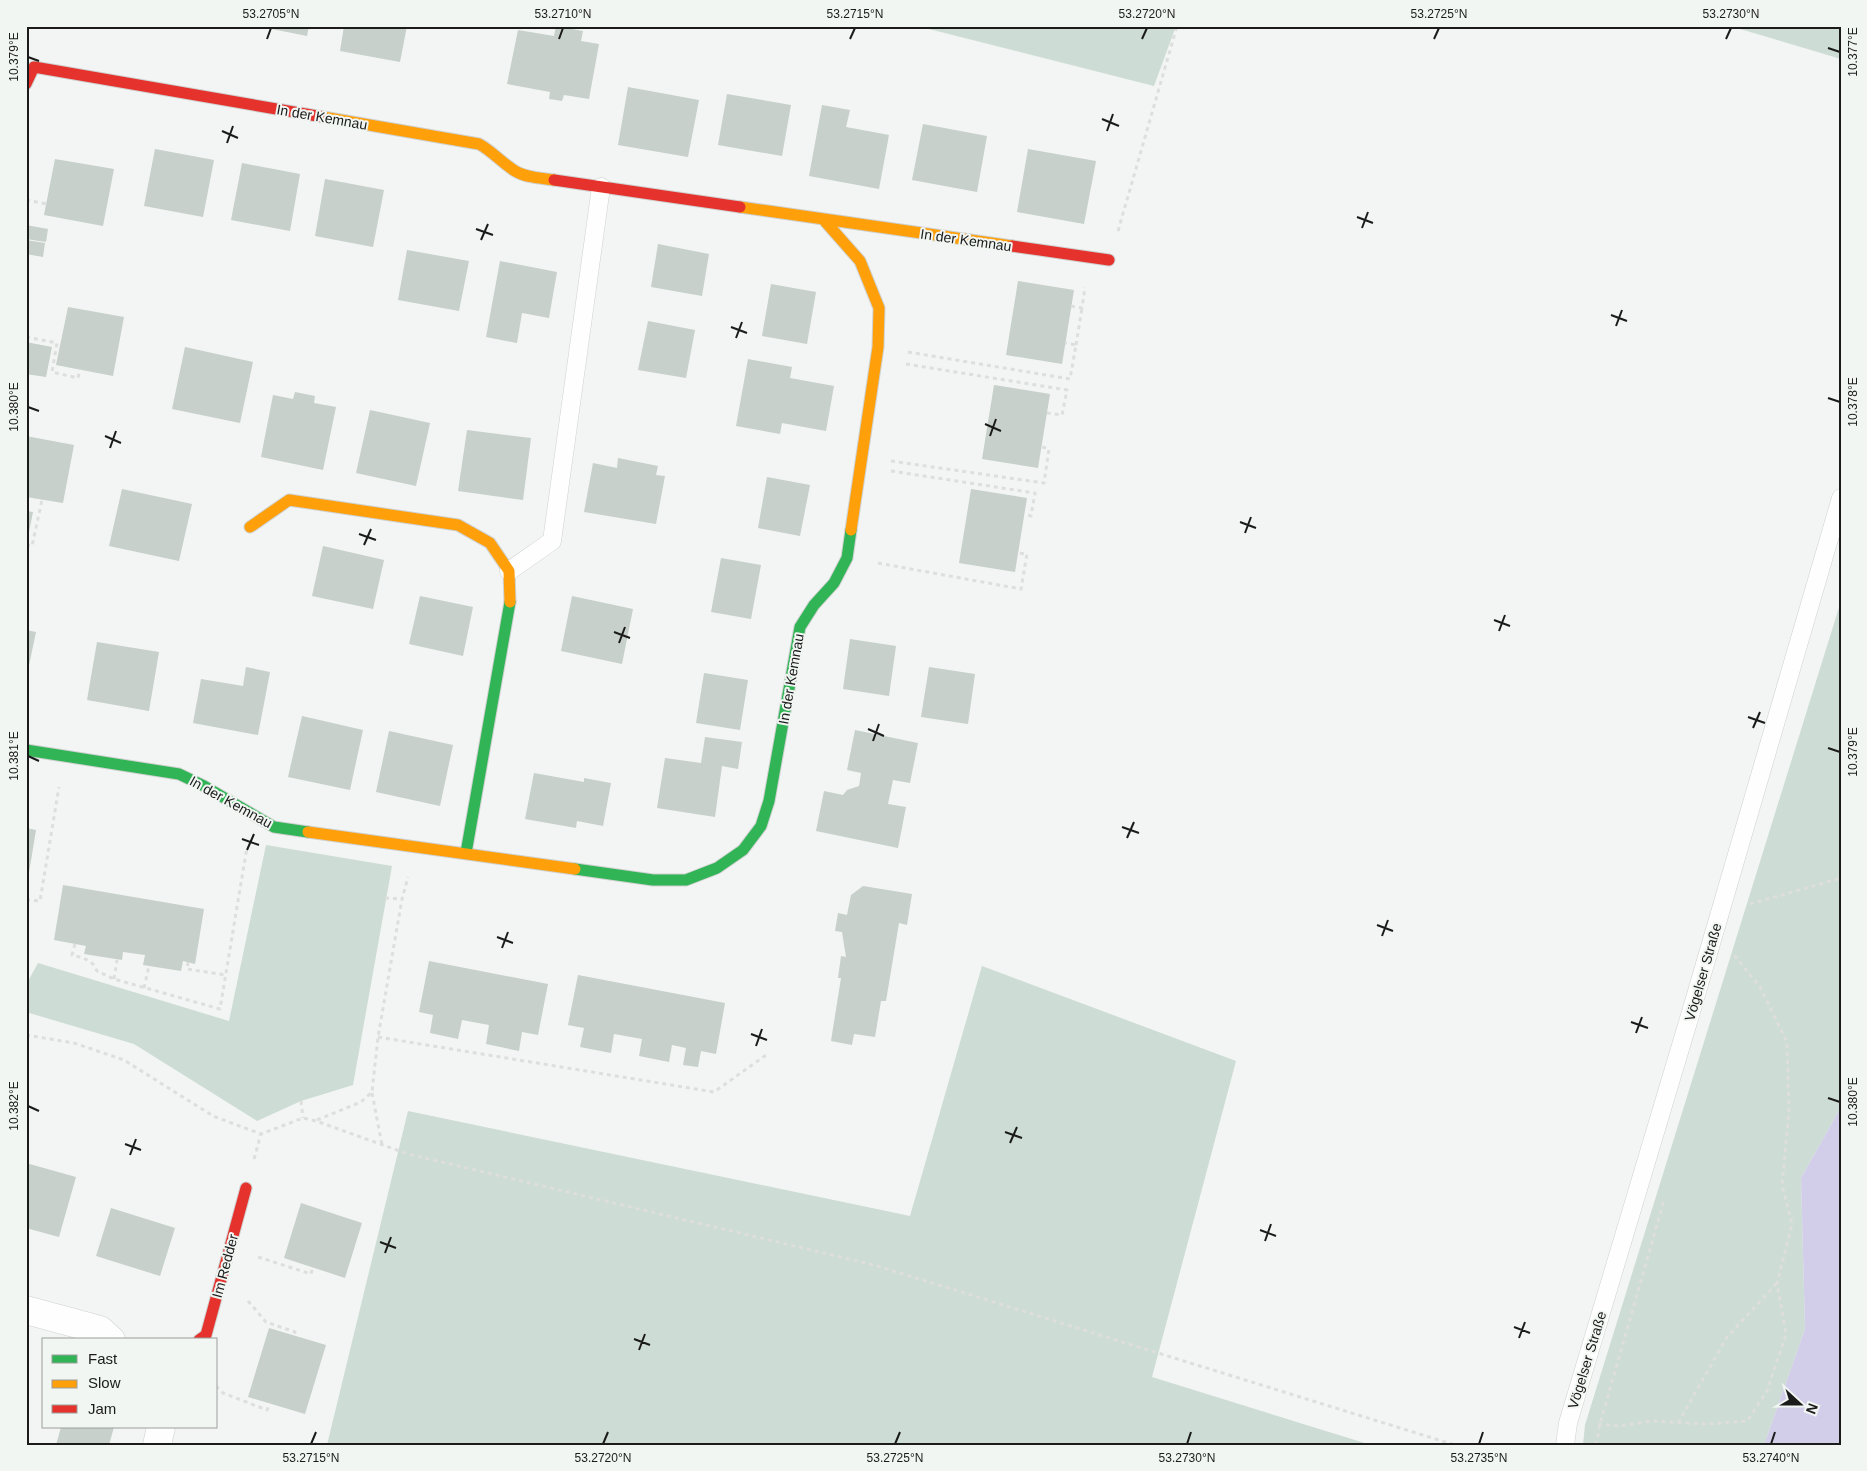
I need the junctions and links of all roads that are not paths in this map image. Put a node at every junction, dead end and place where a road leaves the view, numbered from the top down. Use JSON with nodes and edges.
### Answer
{"nodes":[{"id":1,"x":26,"y":84,"type":"edge"},
{"id":2,"x":601,"y":187,"type":"junction"},
{"id":3,"x":823,"y":219,"type":"junction"},
{"id":4,"x":1109,"y":260,"type":"road end"},
{"id":5,"x":1841,"y":498,"type":"edge"},
{"id":6,"x":250,"y":527,"type":"dead end"},
{"id":7,"x":509,"y":571,"type":"junction"},
{"id":8,"x":26,"y":750,"type":"edge"},
{"id":9,"x":466,"y":852,"type":"junction"},
{"id":10,"x":246,"y":1188,"type":"road end"},
{"id":11,"x":26,"y":1310,"type":"edge"},
{"id":12,"x":109,"y":1338,"type":"edge"},
{"id":13,"x":202,"y":1338,"type":"edge"},
{"id":14,"x":161,"y":1428,"type":"edge"},
{"id":15,"x":157,"y":1445,"type":"edge"},
{"id":16,"x":1565,"y":1445,"type":"edge"}],
"edges":[{"from":1,"to":2,"type":"street","name":"In der Kemnau"},
{"from":2,"to":3,"type":"street","name":"In der Kemnau"},
{"from":2,"to":7,"type":"lane"},
{"from":3,"to":4,"type":"street","name":"In der Kemnau"},
{"from":3,"to":9,"type":"street","name":"In der Kemnau"},
{"from":5,"to":16,"type":"lane","name":"Vögelser Straße"},
{"from":6,"to":7,"type":"street"},
{"from":7,"to":9,"type":"street"},
{"from":8,"to":9,"type":"street","name":"In der Kemnau"},
{"from":10,"to":13,"type":"street","name":"Im Redder"},
{"from":11,"to":12,"type":"street"},
{"from":14,"to":15,"type":"street"}]}
